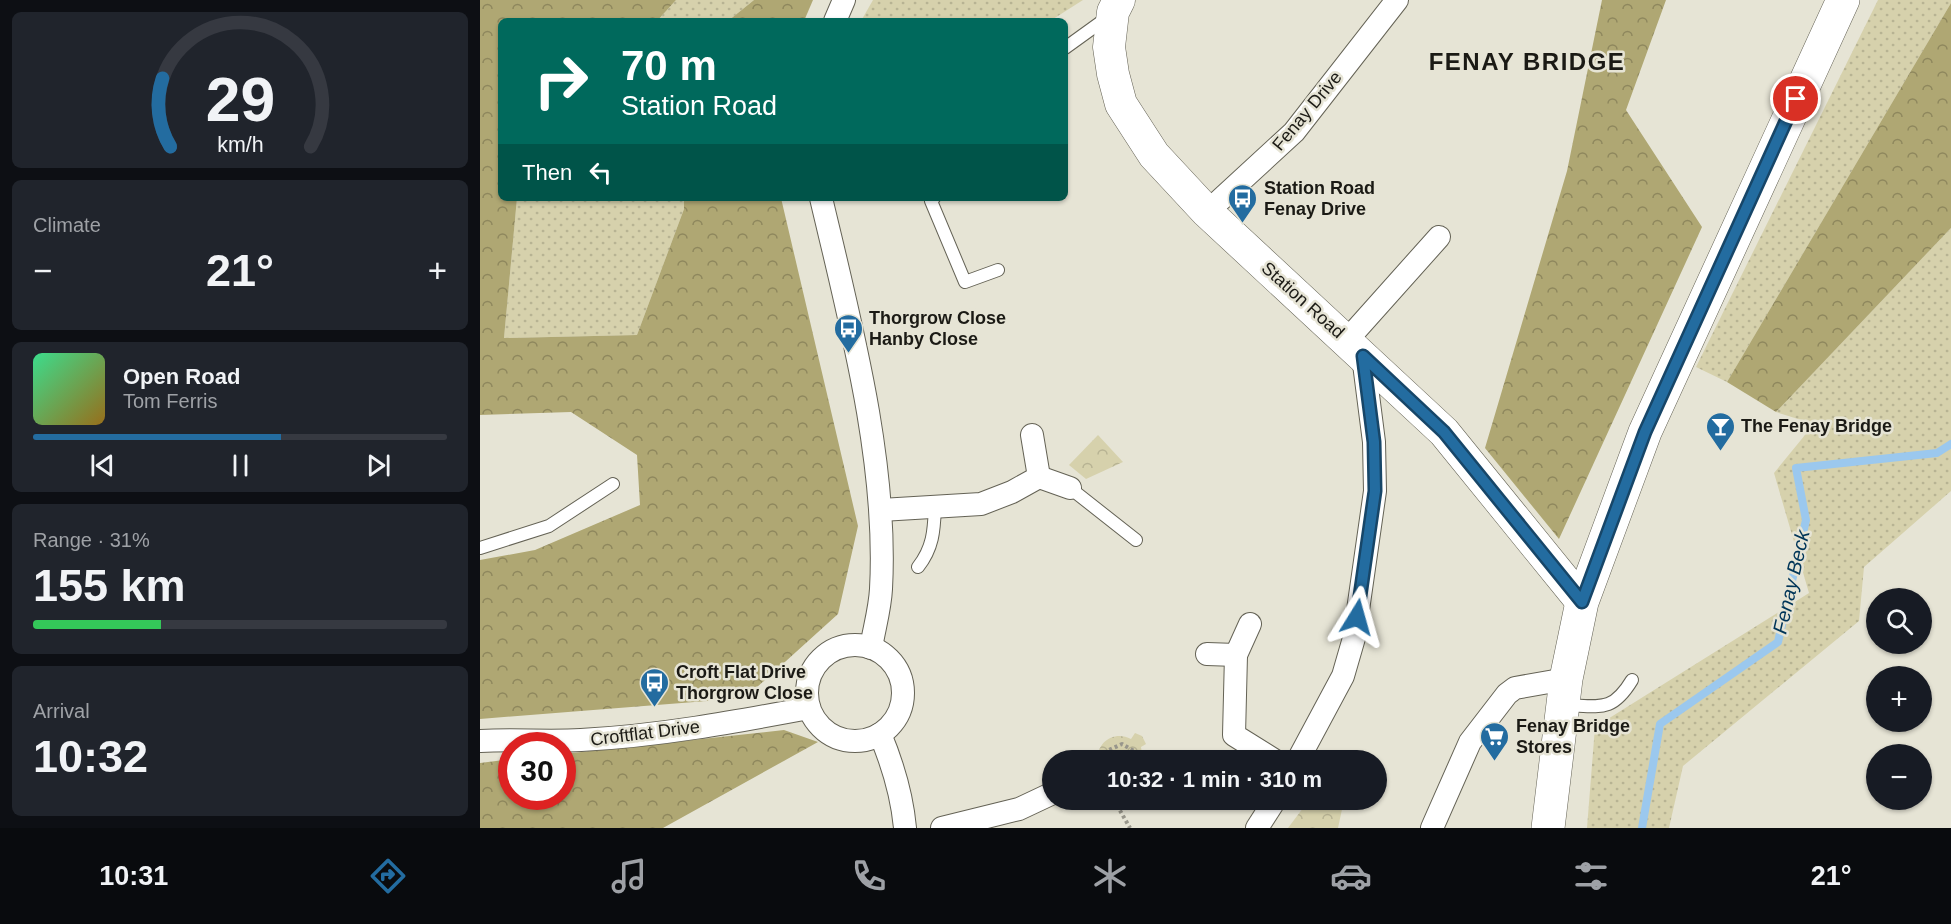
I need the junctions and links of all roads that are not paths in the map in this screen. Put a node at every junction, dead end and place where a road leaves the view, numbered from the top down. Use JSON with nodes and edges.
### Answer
{"nodes":[{"id":1,"x":844,"y":0,"type":"edge"},
{"id":2,"x":1397,"y":0,"type":"edge"},
{"id":3,"x":1843,"y":0,"type":"edge"},
{"id":4,"x":1116,"y":6,"type":"edge"},
{"id":5,"x":836,"y":18,"type":"edge"},
{"id":6,"x":1068,"y":46,"type":"edge"},
{"id":7,"x":822,"y":201,"type":"edge"},
{"id":8,"x":931,"y":201,"type":"edge"},
{"id":9,"x":1207,"y":212,"type":"junction"},
{"id":10,"x":1439,"y":237,"type":"dead end"},
{"id":11,"x":998,"y":270,"type":"dead end"},
{"id":12,"x":1355,"y":348,"type":"junction"},
{"id":13,"x":1032,"y":435,"type":"dead end"},
{"id":14,"x":1038,"y":477,"type":"junction"},
{"id":15,"x":613,"y":484,"type":"dead end"},
{"id":16,"x":1070,"y":488,"type":"joint"},
{"id":17,"x":934,"y":507,"type":"junction"},
{"id":18,"x":881,"y":510,"type":"junction"},
{"id":19,"x":1136,"y":540,"type":"dead end"},
{"id":20,"x":480,"y":548,"type":"edge"},
{"id":21,"x":918,"y":567,"type":"dead end"},
{"id":22,"x":1582,"y":602,"type":"junction"},
{"id":23,"x":1250,"y":624,"type":"dead end"},
{"id":24,"x":871,"y":648,"type":"junction"},
{"id":25,"x":1207,"y":654,"type":"dead end"},
{"id":26,"x":1236,"y":655,"type":"junction"},
{"id":27,"x":1632,"y":680,"type":"dead end"},
{"id":28,"x":1564,"y":692,"type":"junction"},
{"id":29,"x":809,"y":708,"type":"junction"},
{"id":30,"x":880,"y":734,"type":"junction"},
{"id":31,"x":480,"y":741,"type":"edge"},
{"id":32,"x":1258,"y":750,"type":"edge"},
{"id":33,"x":1304,"y":750,"type":"edge"},
{"id":34,"x":1042,"y":798,"type":"edge"},
{"id":35,"x":1269,"y":810,"type":"edge"},
{"id":36,"x":905,"y":828,"type":"edge"},
{"id":37,"x":942,"y":828,"type":"edge"},
{"id":38,"x":1257,"y":828,"type":"edge"},
{"id":39,"x":1432,"y":828,"type":"edge"},
{"id":40,"x":1548,"y":828,"type":"edge"}],
"edges":[{"from":1,"to":5,"type":"street"},
{"from":2,"to":9,"type":"street","name":"Fenay Drive"},
{"from":3,"to":22,"type":"highway"},
{"from":4,"to":6,"type":"lane"},
{"from":4,"to":9,"type":"street","name":"Station Road"},
{"from":7,"to":18,"type":"street"},
{"from":8,"to":11,"type":"lane"},
{"from":9,"to":12,"type":"street","name":"Station Road"},
{"from":10,"to":12,"type":"street"},
{"from":12,"to":22,"type":"street","name":"Station Road"},
{"from":12,"to":33,"type":"street"},
{"from":13,"to":14,"type":"street"},
{"from":14,"to":16,"type":"street"},
{"from":14,"to":17,"type":"street"},
{"from":15,"to":20,"type":"lane"},
{"from":16,"to":19,"type":"lane"},
{"from":17,"to":18,"type":"street"},
{"from":17,"to":21,"type":"lane"},
{"from":18,"to":24,"type":"street"},
{"from":22,"to":28,"type":"highway"},
{"from":23,"to":26,"type":"street"},
{"from":24,"to":29,"type":"street"},
{"from":24,"to":30,"type":"street"},
{"from":25,"to":26,"type":"street"},
{"from":26,"to":32,"type":"street"},
{"from":27,"to":28,"type":"lane"},
{"from":28,"to":39,"type":"street"},
{"from":28,"to":40,"type":"highway"},
{"from":29,"to":30,"type":"street"},
{"from":29,"to":31,"type":"street","name":"Croftflat Drive"},
{"from":30,"to":36,"type":"street"},
{"from":34,"to":37,"type":"street"},
{"from":35,"to":38,"type":"street"}]}
